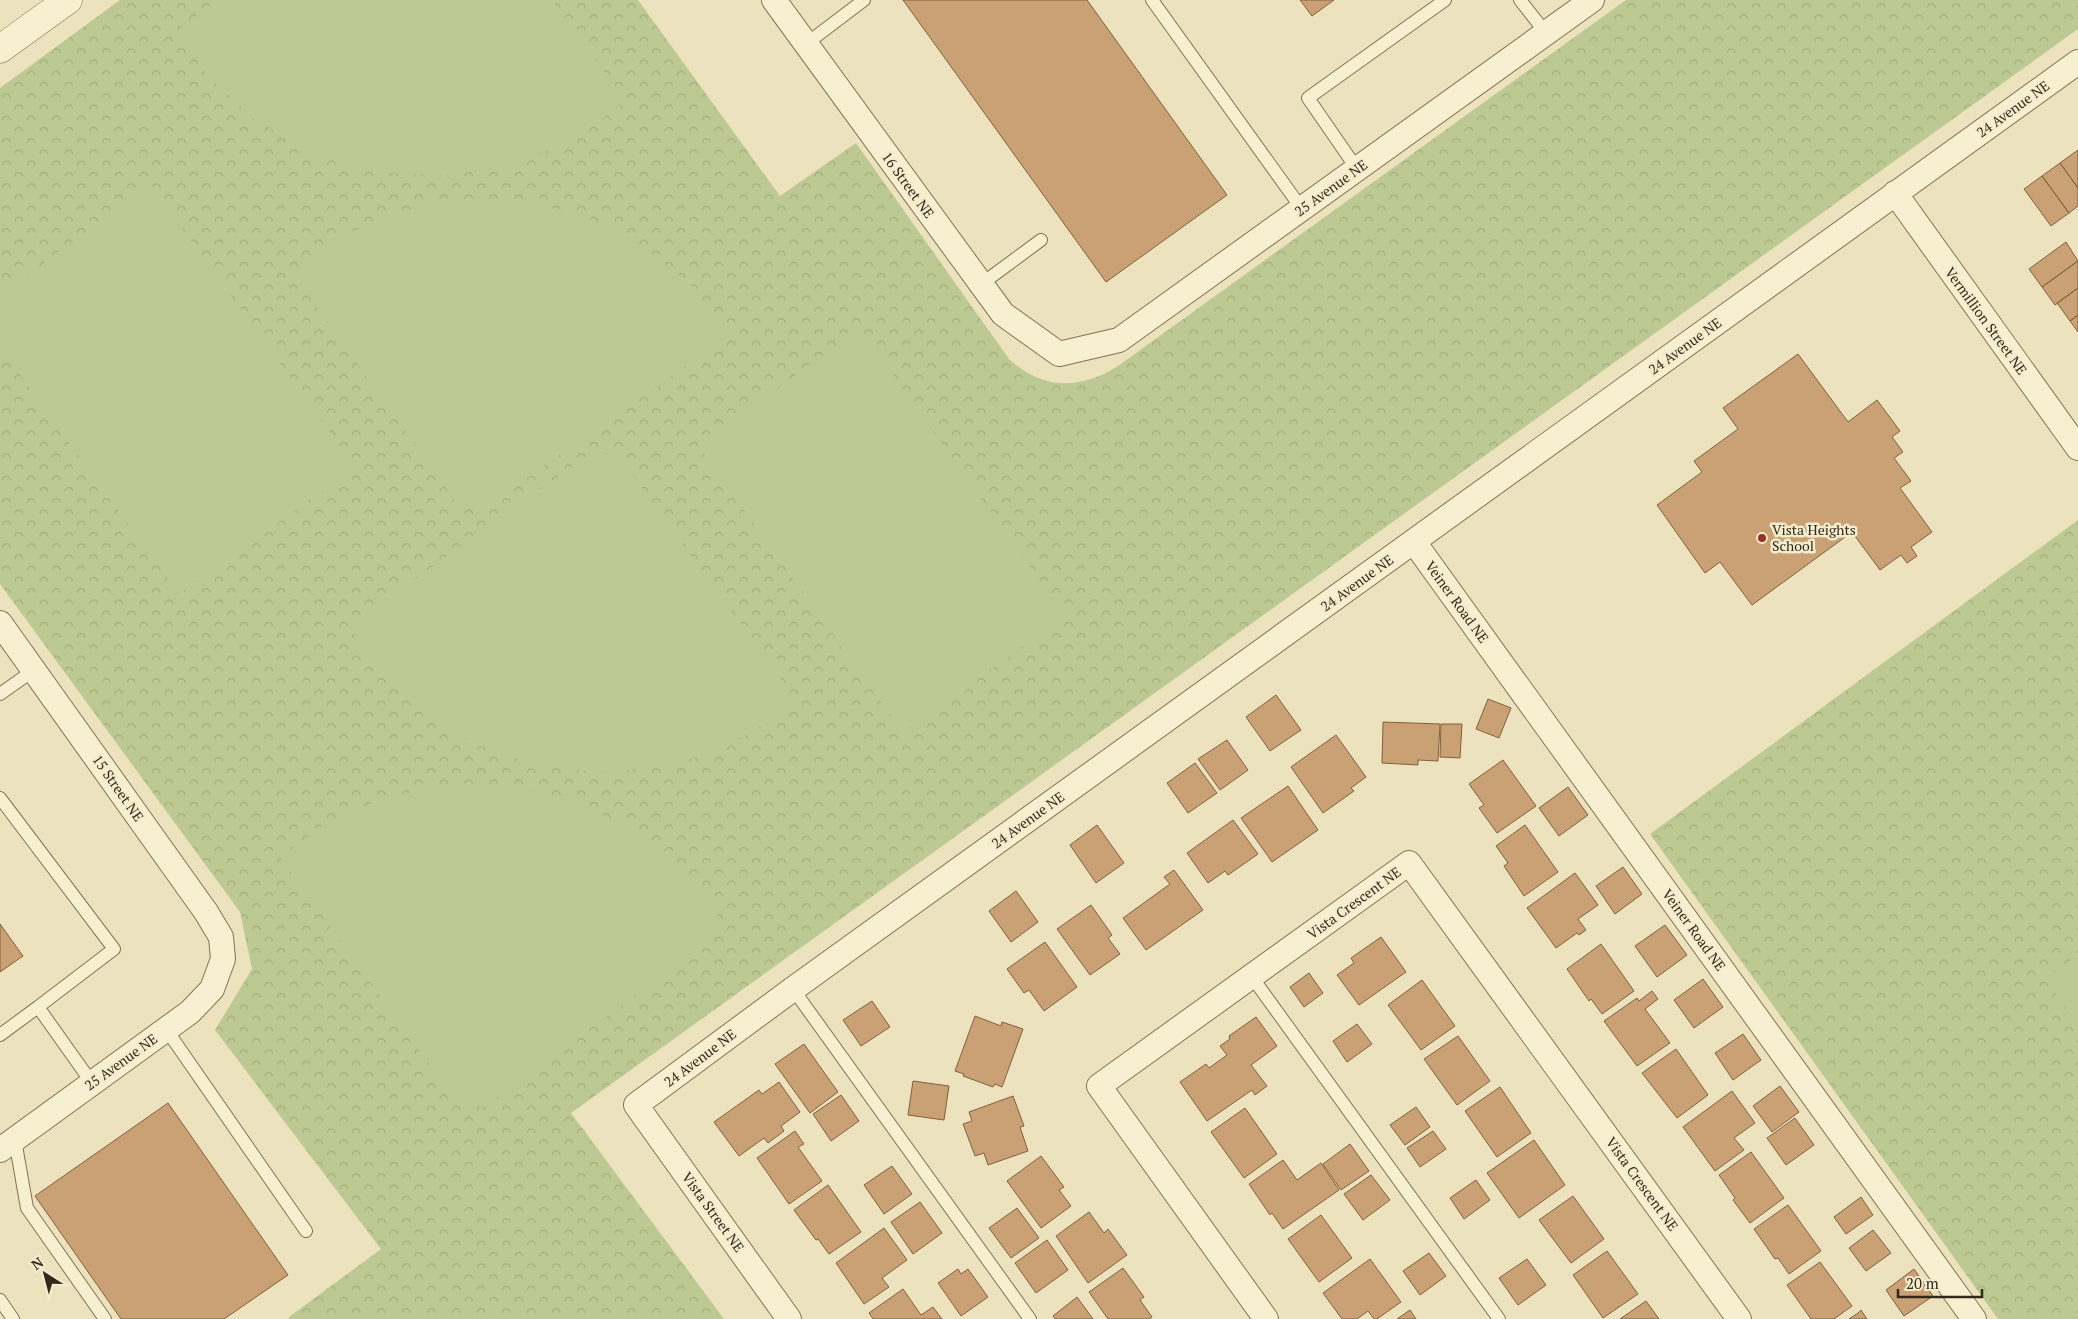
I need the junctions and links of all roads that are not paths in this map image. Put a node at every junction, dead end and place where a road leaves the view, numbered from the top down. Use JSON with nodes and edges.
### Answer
{"nodes":[{"id":1,"x":68,"y":0,"type":"edge"},
{"id":2,"x":774,"y":0,"type":"edge"},
{"id":3,"x":864,"y":0,"type":"edge"},
{"id":4,"x":1152,"y":0,"type":"edge"},
{"id":5,"x":1446,"y":0,"type":"edge"},
{"id":6,"x":1520,"y":0,"type":"edge"},
{"id":7,"x":1592,"y":0,"type":"edge"},
{"id":8,"x":1546,"y":33,"type":"junction"},
{"id":9,"x":806,"y":44,"type":"junction"},
{"id":10,"x":0,"y":49,"type":"edge"},
{"id":11,"x":2078,"y":62,"type":"edge"},
{"id":12,"x":1357,"y":169,"type":"junction"},
{"id":13,"x":1895,"y":193,"type":"junction"},
{"id":14,"x":1302,"y":209,"type":"junction"},
{"id":15,"x":1041,"y":240,"type":"dead end"},
{"id":16,"x":980,"y":285,"type":"junction"},
{"id":17,"x":1060,"y":354,"type":"joint"},
{"id":18,"x":2078,"y":448,"type":"edge"},
{"id":19,"x":1414,"y":542,"type":"junction"},
{"id":20,"x":0,"y":623,"type":"edge"},
{"id":21,"x":34,"y":670,"type":"junction"},
{"id":22,"x":0,"y":694,"type":"edge"},
{"id":23,"x":0,"y":798,"type":"edge"},
{"id":24,"x":223,"y":959,"type":"joint"},
{"id":25,"x":1252,"y":977,"type":"junction"},
{"id":26,"x":794,"y":989,"type":"junction"},
{"id":27,"x":38,"y":1007,"type":"junction"},
{"id":28,"x":166,"y":1029,"type":"junction"},
{"id":29,"x":0,"y":1035,"type":"edge"},
{"id":30,"x":92,"y":1083,"type":"junction"},
{"id":31,"x":636,"y":1105,"type":"joint"},
{"id":32,"x":7,"y":1145,"type":"edge"},
{"id":33,"x":306,"y":1231,"type":"dead end"},
{"id":34,"x":0,"y":1300,"type":"edge"},
{"id":35,"x":13,"y":1319,"type":"edge"},
{"id":36,"x":105,"y":1319,"type":"edge"},
{"id":37,"x":789,"y":1319,"type":"edge"},
{"id":38,"x":1030,"y":1319,"type":"edge"},
{"id":39,"x":1266,"y":1319,"type":"edge"},
{"id":40,"x":1499,"y":1319,"type":"edge"},
{"id":41,"x":1739,"y":1319,"type":"edge"},
{"id":42,"x":1974,"y":1319,"type":"edge"}],
"edges":[{"from":1,"to":10,"type":"street"},
{"from":2,"to":9,"type":"street","name":"16 Street NE"},
{"from":3,"to":9,"type":"lane"},
{"from":4,"to":14,"type":"lane"},
{"from":5,"to":12,"type":"lane"},
{"from":6,"to":8,"type":"lane"},
{"from":7,"to":8,"type":"street","name":"25 Avenue NE"},
{"from":8,"to":12,"type":"street","name":"25 Avenue NE"},
{"from":9,"to":16,"type":"street","name":"16 Street NE"},
{"from":11,"to":13,"type":"street","name":"24 Avenue NE"},
{"from":12,"to":14,"type":"street","name":"25 Avenue NE"},
{"from":13,"to":18,"type":"street","name":"Vermillion Street NE"},
{"from":13,"to":19,"type":"street","name":"24 Avenue NE"},
{"from":14,"to":17,"type":"street","name":"25 Avenue NE"},
{"from":15,"to":16,"type":"lane"},
{"from":16,"to":17,"type":"street","name":"16 Street NE"},
{"from":19,"to":26,"type":"street","name":"24 Avenue NE"},
{"from":19,"to":42,"type":"street","name":"Veiner Road NE"},
{"from":20,"to":21,"type":"street","name":"15 Street NE"},
{"from":21,"to":22,"type":"lane"},
{"from":21,"to":24,"type":"street","name":"15 Street NE"},
{"from":23,"to":27,"type":"lane"},
{"from":24,"to":28,"type":"street","name":"25 Avenue NE"},
{"from":25,"to":39,"type":"street","name":"Vista Crescent NE"},
{"from":25,"to":40,"type":"lane"},
{"from":25,"to":41,"type":"street","name":"Vista Crescent NE"},
{"from":26,"to":31,"type":"street","name":"24 Avenue NE"},
{"from":26,"to":38,"type":"lane"},
{"from":27,"to":29,"type":"lane"},
{"from":27,"to":30,"type":"lane"},
{"from":28,"to":30,"type":"street","name":"25 Avenue NE"},
{"from":28,"to":33,"type":"lane"},
{"from":30,"to":32,"type":"street","name":"25 Avenue NE"},
{"from":31,"to":37,"type":"street","name":"Vista Street NE"},
{"from":32,"to":36,"type":"lane"},
{"from":34,"to":35,"type":"lane"}]}
